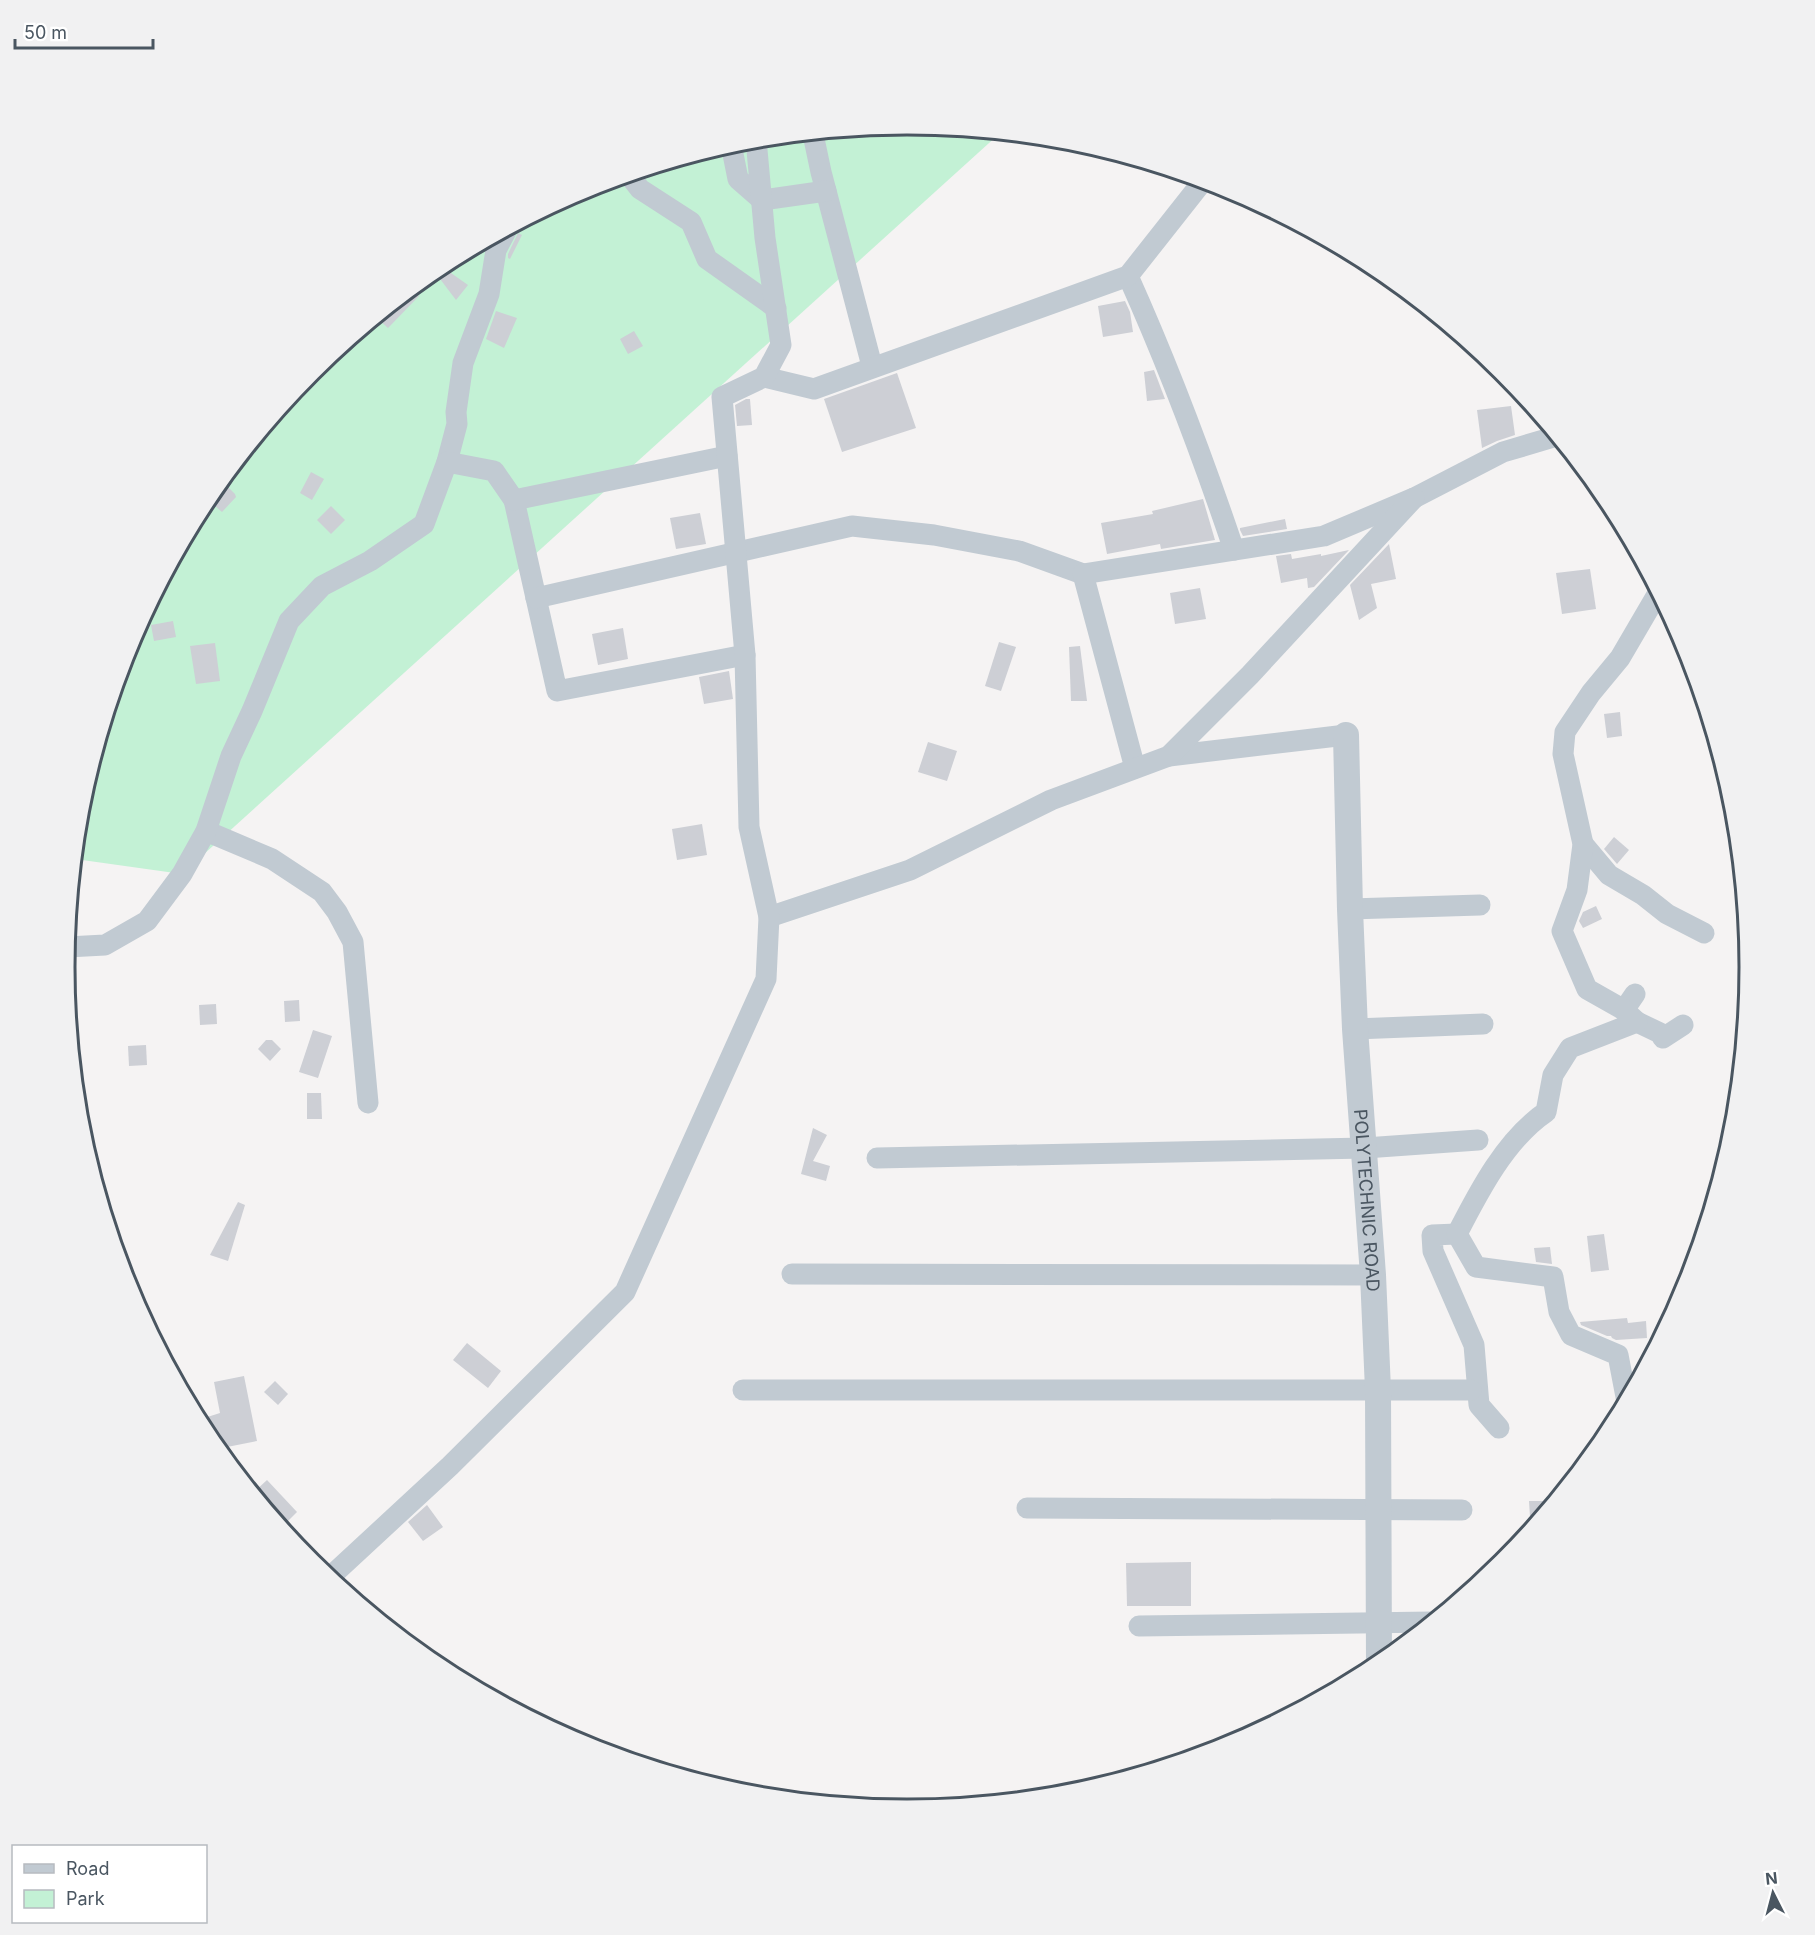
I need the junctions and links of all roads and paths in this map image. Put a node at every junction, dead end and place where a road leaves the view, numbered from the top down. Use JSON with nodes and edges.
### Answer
{"nodes":[{"id":1,"x":814,"y":141,"type":"edge"},
{"id":2,"x":757,"y":149,"type":"edge"},
{"id":3,"x":733,"y":154,"type":"edge"},
{"id":4,"x":633,"y":182,"type":"edge"},
{"id":5,"x":1198,"y":188,"type":"edge"},
{"id":6,"x":826,"y":191,"type":"junction"},
{"id":7,"x":762,"y":200,"type":"junction"},
{"id":8,"x":500,"y":242,"type":"edge"},
{"id":9,"x":1128,"y":276,"type":"junction"},
{"id":10,"x":776,"y":308,"type":"junction"},
{"id":11,"x":872,"y":366,"type":"junction"},
{"id":12,"x":764,"y":377,"type":"junction"},
{"id":13,"x":1549,"y":438,"type":"edge"},
{"id":14,"x":727,"y":456,"type":"junction"},
{"id":15,"x":447,"y":462,"type":"junction"},
{"id":16,"x":1414,"y":498,"type":"junction"},
{"id":17,"x":514,"y":500,"type":"junction"},
{"id":18,"x":1234,"y":550,"type":"junction"},
{"id":19,"x":737,"y":552,"type":"junction"},
{"id":20,"x":1083,"y":574,"type":"junction"},
{"id":21,"x":536,"y":598,"type":"junction"},
{"id":22,"x":1654,"y":599,"type":"edge"},
{"id":23,"x":745,"y":655,"type":"junction"},
{"id":24,"x":1346,"y":735,"type":"joint"},
{"id":25,"x":1169,"y":756,"type":"junction"},
{"id":26,"x":1134,"y":768,"type":"junction"},
{"id":27,"x":206,"y":831,"type":"junction"},
{"id":28,"x":1583,"y":844,"type":"junction"},
{"id":29,"x":1480,"y":905,"type":"dead end"},
{"id":30,"x":1350,"y":909,"type":"junction"},
{"id":31,"x":769,"y":917,"type":"junction"},
{"id":32,"x":1704,"y":933,"type":"dead end"},
{"id":33,"x":76,"y":946,"type":"edge"},
{"id":34,"x":1632,"y":1009,"type":"junction"},
{"id":35,"x":1483,"y":1024,"type":"dead end"},
{"id":36,"x":1683,"y":1025,"type":"dead end"},
{"id":37,"x":1355,"y":1029,"type":"junction"},
{"id":38,"x":368,"y":1103,"type":"dead end"},
{"id":39,"x":1478,"y":1140,"type":"dead end"},
{"id":40,"x":1365,"y":1148,"type":"junction"},
{"id":41,"x":877,"y":1158,"type":"dead end"},
{"id":42,"x":1457,"y":1234,"type":"junction"},
{"id":43,"x":792,"y":1274,"type":"dead end"},
{"id":44,"x":1373,"y":1275,"type":"junction"},
{"id":45,"x":1625,"y":1389,"type":"edge"},
{"id":46,"x":743,"y":1390,"type":"dead end"},
{"id":47,"x":1378,"y":1390,"type":"junction"},
{"id":48,"x":1471,"y":1390,"type":"dead end"},
{"id":49,"x":1499,"y":1428,"type":"dead end"},
{"id":50,"x":1027,"y":1508,"type":"dead end"},
{"id":51,"x":1462,"y":1509,"type":"dead end"},
{"id":52,"x":1378,"y":1510,"type":"junction"},
{"id":53,"x":336,"y":1572,"type":"edge"},
{"id":54,"x":1421,"y":1622,"type":"edge"},
{"id":55,"x":1378,"y":1623,"type":"junction"},
{"id":56,"x":1138,"y":1626,"type":"dead end"},
{"id":57,"x":1379,"y":1654,"type":"edge"}],
"edges":[{"from":1,"to":6,"type":"street"},
{"from":2,"to":7,"type":"street"},
{"from":3,"to":7,"type":"street"},
{"from":4,"to":10,"type":"street"},
{"from":5,"to":9,"type":"street"},
{"from":6,"to":7,"type":"street"},
{"from":6,"to":11,"type":"street"},
{"from":7,"to":10,"type":"street"},
{"from":8,"to":15,"type":"street"},
{"from":9,"to":11,"type":"street"},
{"from":9,"to":18,"type":"street"},
{"from":10,"to":12,"type":"street"},
{"from":11,"to":12,"type":"street"},
{"from":12,"to":14,"type":"street"},
{"from":13,"to":16,"type":"street"},
{"from":14,"to":17,"type":"street"},
{"from":14,"to":19,"type":"street"},
{"from":15,"to":17,"type":"street"},
{"from":15,"to":27,"type":"street"},
{"from":16,"to":18,"type":"street"},
{"from":16,"to":25,"type":"street"},
{"from":17,"to":21,"type":"street"},
{"from":18,"to":20,"type":"street"},
{"from":19,"to":20,"type":"street"},
{"from":19,"to":21,"type":"street"},
{"from":19,"to":23,"type":"street"},
{"from":20,"to":26,"type":"street"},
{"from":21,"to":23,"type":"street"},
{"from":22,"to":28,"type":"street"},
{"from":23,"to":31,"type":"street"},
{"from":24,"to":25,"type":"street"},
{"from":24,"to":30,"type":"street","name":"POLYTECHNIC ROAD"},
{"from":25,"to":26,"type":"street"},
{"from":26,"to":31,"type":"street"},
{"from":27,"to":33,"type":"street"},
{"from":27,"to":38,"type":"street"},
{"from":28,"to":32,"type":"street"},
{"from":28,"to":34,"type":"street"},
{"from":29,"to":30,"type":"street"},
{"from":30,"to":37,"type":"street","name":"POLYTECHNIC ROAD"},
{"from":31,"to":53,"type":"street"},
{"from":34,"to":36,"type":"street"},
{"from":34,"to":42,"type":"street"},
{"from":35,"to":37,"type":"street"},
{"from":37,"to":40,"type":"street","name":"POLYTECHNIC ROAD"},
{"from":39,"to":40,"type":"street"},
{"from":40,"to":41,"type":"street"},
{"from":40,"to":44,"type":"street","name":"POLYTECHNIC ROAD"},
{"from":42,"to":45,"type":"street"},
{"from":42,"to":49,"type":"street"},
{"from":43,"to":44,"type":"street"},
{"from":44,"to":47,"type":"street","name":"POLYTECHNIC ROAD"},
{"from":46,"to":47,"type":"street"},
{"from":47,"to":48,"type":"street"},
{"from":47,"to":52,"type":"street","name":"POLYTECHNIC ROAD"},
{"from":50,"to":52,"type":"street"},
{"from":51,"to":52,"type":"street"},
{"from":52,"to":55,"type":"street","name":"POLYTECHNIC ROAD"},
{"from":54,"to":55,"type":"street"},
{"from":55,"to":56,"type":"street"},
{"from":55,"to":57,"type":"street","name":"POLYTECHNIC ROAD"}]}
